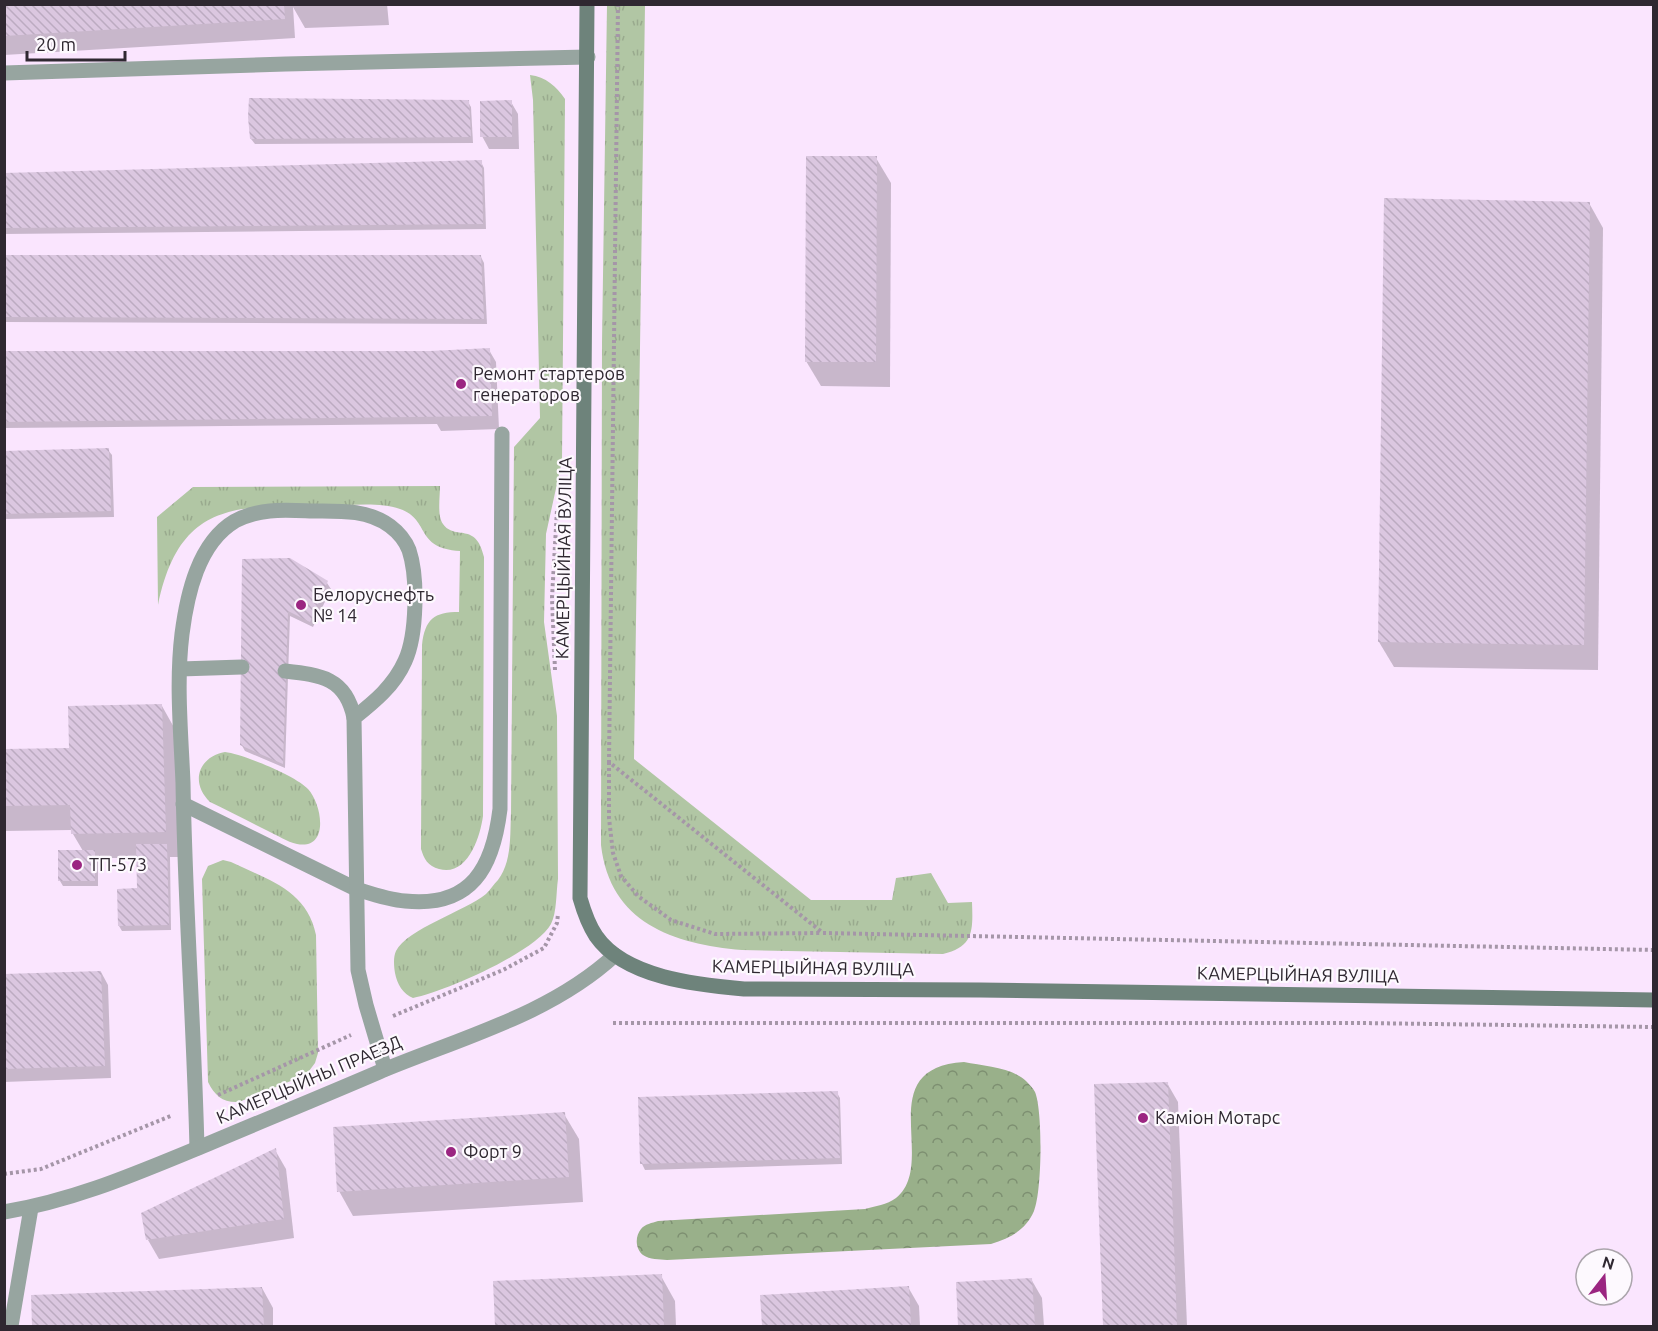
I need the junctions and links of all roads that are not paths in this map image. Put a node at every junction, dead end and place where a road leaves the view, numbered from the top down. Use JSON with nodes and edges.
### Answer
{"nodes":[{"id":1,"x":587,"y":4,"type":"edge"},
{"id":2,"x":588,"y":57,"type":"junction"},
{"id":3,"x":4,"y":73,"type":"edge"},
{"id":4,"x":502,"y":434,"type":"dead end"},
{"id":5,"x":242,"y":667,"type":"dead end"},
{"id":6,"x":180,"y":669,"type":"junction"},
{"id":7,"x":285,"y":671,"type":"dead end"},
{"id":8,"x":354,"y":718,"type":"junction"},
{"id":9,"x":183,"y":804,"type":"junction"},
{"id":10,"x":356,"y":889,"type":"junction"},
{"id":11,"x":615,"y":955,"type":"junction"},
{"id":12,"x":1653,"y":1000,"type":"edge"},
{"id":13,"x":385,"y":1069,"type":"junction"},
{"id":14,"x":196,"y":1148,"type":"junction"},
{"id":15,"x":31,"y":1208,"type":"junction"},
{"id":16,"x":4,"y":1212,"type":"edge"},
{"id":17,"x":11,"y":1326,"type":"edge"}],
"edges":[{"from":1,"to":2,"type":"main road","name":"КАМЕРЦЫЙНАЯ ВУЛІЦА"},
{"from":2,"to":3,"type":"street"},
{"from":2,"to":11,"type":"main road","name":"КАМЕРЦЫЙНАЯ ВУЛІЦА"},
{"from":4,"to":10,"type":"street"},
{"from":5,"to":6,"type":"street"},
{"from":6,"to":8,"type":"street"},
{"from":6,"to":9,"type":"street"},
{"from":7,"to":8,"type":"street"},
{"from":8,"to":10,"type":"street"},
{"from":9,"to":10,"type":"street"},
{"from":9,"to":14,"type":"street"},
{"from":10,"to":13,"type":"street"},
{"from":11,"to":12,"type":"main road","name":"КАМЕРЦЫЙНАЯ ВУЛІЦА"},
{"from":11,"to":13,"type":"street","name":"КАМЕРЦЫЙНЫ ПРАЕЗД"},
{"from":13,"to":14,"type":"street","name":"КАМЕРЦЫЙНЫ ПРАЕЗД"},
{"from":14,"to":15,"type":"street","name":"КАМЕРЦЫЙНЫ ПРАЕЗД"},
{"from":15,"to":16,"type":"street","name":"КАМЕРЦЫЙНЫ ПРАЕЗД"},
{"from":15,"to":17,"type":"street"}]}
